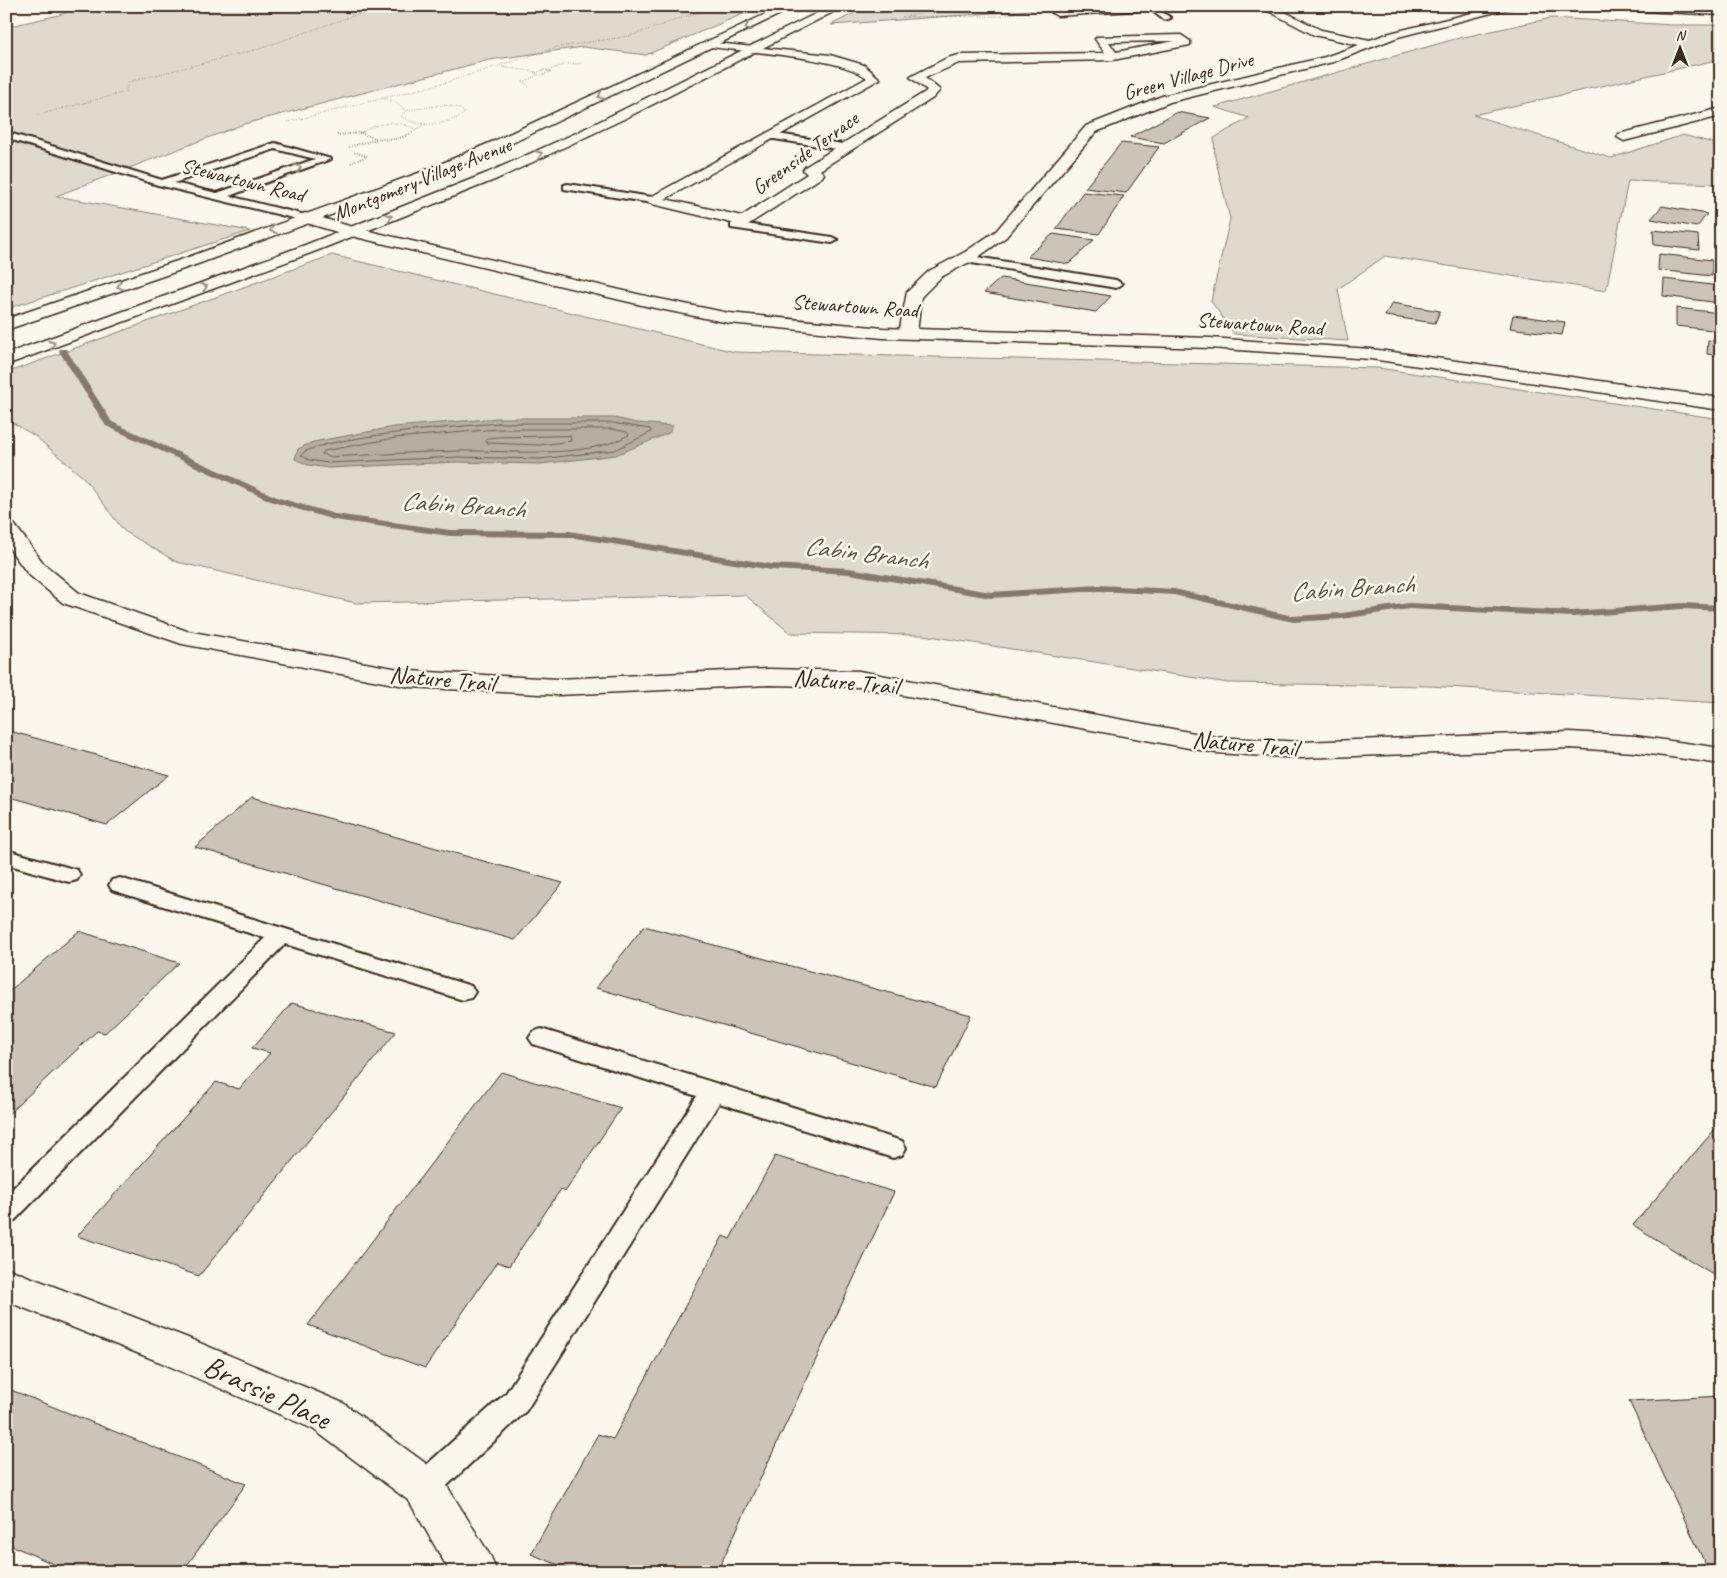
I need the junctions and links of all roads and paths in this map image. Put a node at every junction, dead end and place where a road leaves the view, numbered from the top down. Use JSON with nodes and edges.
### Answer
{"nodes":[{"id":1,"x":424,"y":6,"type":"edge"},
{"id":2,"x":792,"y":6,"type":"edge"},
{"id":3,"x":840,"y":6,"type":"edge"},
{"id":4,"x":958,"y":6,"type":"edge"},
{"id":5,"x":1162,"y":6,"type":"edge"},
{"id":6,"x":1264,"y":6,"type":"edge"},
{"id":7,"x":1514,"y":6,"type":"edge"},
{"id":8,"x":1604,"y":6,"type":"edge"},
{"id":9,"x":1149,"y":7,"type":"edge"},
{"id":10,"x":1034,"y":8,"type":"dead end"},
{"id":11,"x":719,"y":9,"type":"dead end"},
{"id":12,"x":1721,"y":12,"type":"edge"},
{"id":13,"x":1058,"y":13,"type":"dead end"},
{"id":14,"x":1167,"y":18,"type":"dead end"},
{"id":15,"x":711,"y":44,"type":"junction"},
{"id":16,"x":1373,"y":44,"type":"junction"},
{"id":17,"x":754,"y":49,"type":"junction"},
{"id":18,"x":1113,"y":56,"type":"junction"},
{"id":19,"x":583,"y":63,"type":"dead end"},
{"id":20,"x":500,"y":67,"type":"junction"},
{"id":21,"x":547,"y":70,"type":"junction"},
{"id":22,"x":536,"y":72,"type":"junction"},
{"id":23,"x":538,"y":74,"type":"junction"},
{"id":24,"x":889,"y":78,"type":"dead end"},
{"id":25,"x":874,"y":79,"type":"junction"},
{"id":26,"x":529,"y":86,"type":"dead end"},
{"id":27,"x":381,"y":98,"type":"junction"},
{"id":28,"x":406,"y":111,"type":"junction"},
{"id":29,"x":1721,"y":112,"type":"edge"},
{"id":30,"x":32,"y":116,"type":"dead end"},
{"id":31,"x":402,"y":118,"type":"junction"},
{"id":32,"x":281,"y":123,"type":"dead end"},
{"id":33,"x":431,"y":123,"type":"junction"},
{"id":34,"x":386,"y":124,"type":"junction"},
{"id":35,"x":416,"y":129,"type":"junction"},
{"id":36,"x":6,"y":135,"type":"edge"},
{"id":37,"x":771,"y":136,"type":"junction"},
{"id":38,"x":1624,"y":137,"type":"dead end"},
{"id":39,"x":379,"y":138,"type":"junction"},
{"id":40,"x":844,"y":147,"type":"junction"},
{"id":41,"x":341,"y":149,"type":"dead end"},
{"id":42,"x":350,"y":151,"type":"dead end"},
{"id":43,"x":343,"y":166,"type":"dead end"},
{"id":44,"x":162,"y":183,"type":"junction"},
{"id":45,"x":568,"y":187,"type":"dead end"},
{"id":46,"x":218,"y":196,"type":"junction"},
{"id":47,"x":652,"y":200,"type":"junction"},
{"id":48,"x":305,"y":218,"type":"junction"},
{"id":49,"x":744,"y":221,"type":"junction"},
{"id":50,"x":352,"y":232,"type":"junction"},
{"id":51,"x":832,"y":240,"type":"dead end"},
{"id":52,"x":964,"y":259,"type":"junction"},
{"id":53,"x":1116,"y":284,"type":"dead end"},
{"id":54,"x":6,"y":325,"type":"edge"},
{"id":55,"x":908,"y":333,"type":"junction"},
{"id":56,"x":6,"y":360,"type":"edge"},
{"id":57,"x":1721,"y":404,"type":"edge"},
{"id":58,"x":6,"y":528,"type":"edge"},
{"id":59,"x":1721,"y":756,"type":"edge"},
{"id":60,"x":6,"y":857,"type":"edge"},
{"id":61,"x":69,"y":875,"type":"dead end"},
{"id":62,"x":120,"y":885,"type":"dead end"},
{"id":63,"x":281,"y":935,"type":"junction"},
{"id":64,"x":463,"y":992,"type":"dead end"},
{"id":65,"x":541,"y":1038,"type":"dead end"},
{"id":66,"x":712,"y":1093,"type":"junction"},
{"id":67,"x":893,"y":1148,"type":"dead end"},
{"id":68,"x":6,"y":1212,"type":"edge"},
{"id":69,"x":6,"y":1284,"type":"edge"},
{"id":70,"x":424,"y":1487,"type":"junction"},
{"id":71,"x":475,"y":1572,"type":"edge"}],
"edges":[{"from":1,"to":30,"type":"path"},
{"from":2,"to":15,"type":"street","name":"Montgomery Village Avenue","one_way":true},
{"from":3,"to":17,"type":"street","name":"Montgomery Village Avenue"},
{"from":4,"to":10,"type":"path"},
{"from":5,"to":9,"type":"street"},
{"from":6,"to":16,"type":"street"},
{"from":7,"to":16,"type":"street","name":"Green Village Drive"},
{"from":8,"to":12,"type":"street"},
{"from":9,"to":13,"type":"street"},
{"from":9,"to":14,"type":"lane"},
{"from":11,"to":20,"type":"path"},
{"from":15,"to":17,"type":"street"},
{"from":15,"to":48,"type":"street","name":"Montgomery Village Avenue","one_way":true},
{"from":16,"to":52,"type":"street","name":"Green Village Drive"},
{"from":17,"to":25,"type":"street"},
{"from":50,"to":17,"type":"street","name":"Montgomery Village Avenue","one_way":true},
{"from":18,"to":18,"type":"street","name":"Greenside Terrace"},
{"from":18,"to":40,"type":"street","name":"Greenside Terrace"},
{"from":19,"to":21,"type":"path"},
{"from":20,"to":22,"type":"path"},
{"from":20,"to":27,"type":"path"},
{"from":21,"to":22,"type":"path"},
{"from":21,"to":23,"type":"path"},
{"from":22,"to":23,"type":"path"},
{"from":23,"to":26,"type":"path"},
{"from":24,"to":25,"type":"street"},
{"from":25,"to":37,"type":"street","name":"Greenside Terrace"},
{"from":27,"to":28,"type":"path"},
{"from":27,"to":32,"type":"path"},
{"from":28,"to":31,"type":"path"},
{"from":28,"to":33,"type":"path"},
{"from":29,"to":38,"type":"street"},
{"from":31,"to":33,"type":"path"},
{"from":31,"to":34,"type":"path"},
{"from":33,"to":35,"type":"path"},
{"from":34,"to":35,"type":"path"},
{"from":34,"to":39,"type":"path"},
{"from":35,"to":39,"type":"path"},
{"from":36,"to":44,"type":"lane","name":"Stewartown Road"},
{"from":37,"to":40,"type":"lane"},
{"from":37,"to":47,"type":"street","name":"Greenside Terrace"},
{"from":39,"to":41,"type":"path"},
{"from":40,"to":49,"type":"street","name":"Greenside Terrace"},
{"from":42,"to":43,"type":"path"},
{"from":44,"to":46,"type":"lane","name":"Stewartown Road"},
{"from":46,"to":44,"type":"lane","one_way":true},
{"from":45,"to":47,"type":"lane"},
{"from":46,"to":48,"type":"lane","name":"Stewartown Road"},
{"from":47,"to":49,"type":"street","name":"Greenside Terrace"},
{"from":48,"to":50,"type":"street","name":"Stewartown Road"},
{"from":48,"to":54,"type":"street","name":"Montgomery Village Avenue","one_way":true},
{"from":49,"to":51,"type":"lane"},
{"from":50,"to":55,"type":"street","name":"Stewartown Road"},
{"from":56,"to":50,"type":"street","name":"Montgomery Village Avenue","one_way":true},
{"from":52,"to":53,"type":"lane"},
{"from":52,"to":55,"type":"street","name":"Green Village Drive"},
{"from":55,"to":57,"type":"street","name":"Stewartown Road"},
{"from":58,"to":59,"type":"street","name":"Nature Trail"},
{"from":60,"to":61,"type":"lane"},
{"from":62,"to":63,"type":"lane"},
{"from":63,"to":64,"type":"lane"},
{"from":63,"to":68,"type":"lane"},
{"from":65,"to":66,"type":"lane"},
{"from":66,"to":67,"type":"lane"},
{"from":66,"to":70,"type":"lane"},
{"from":69,"to":70,"type":"street","name":"Brassie Place"},
{"from":70,"to":71,"type":"street","name":"Brassie Place"}]}
